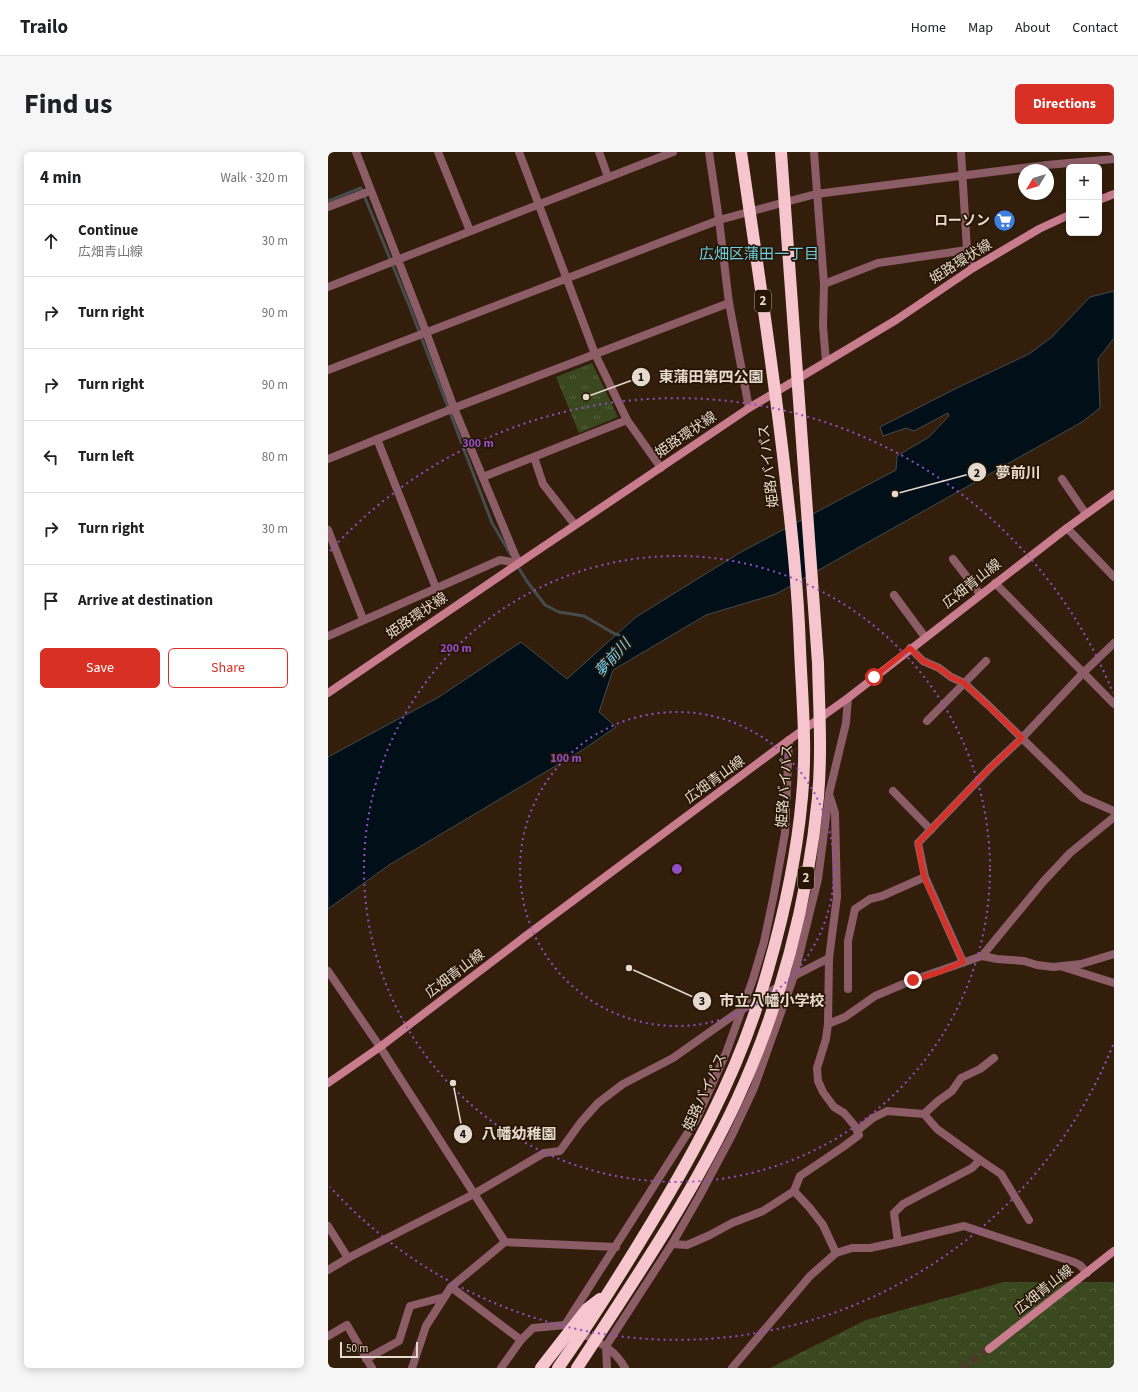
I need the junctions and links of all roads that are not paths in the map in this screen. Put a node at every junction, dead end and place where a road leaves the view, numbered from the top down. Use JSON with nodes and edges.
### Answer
{"nodes":[{"id":1,"x":356,"y":152,"type":"edge"},
{"id":2,"x":438,"y":152,"type":"edge"},
{"id":3,"x":519,"y":152,"type":"edge"},
{"id":4,"x":599,"y":152,"type":"edge"},
{"id":5,"x":673,"y":152,"type":"edge"},
{"id":6,"x":709,"y":152,"type":"edge"},
{"id":7,"x":781,"y":152,"type":"edge"},
{"id":8,"x":814,"y":152,"type":"edge"},
{"id":9,"x":961,"y":152,"type":"edge"},
{"id":10,"x":741,"y":153,"type":"edge"},
{"id":11,"x":1114,"y":159,"type":"edge"},
{"id":12,"x":963,"y":176,"type":"junction"},
{"id":13,"x":608,"y":177,"type":"junction"},
{"id":14,"x":370,"y":191,"type":"junction"},
{"id":15,"x":816,"y":194,"type":"junction"},
{"id":16,"x":1114,"y":194,"type":"edge"},
{"id":17,"x":1102,"y":199,"type":"edge"},
{"id":18,"x":539,"y":205,"type":"junction"},
{"id":19,"x":328,"y":208,"type":"edge"},
{"id":20,"x":1066,"y":216,"type":"edge"},
{"id":21,"x":719,"y":220,"type":"junction"},
{"id":22,"x":470,"y":231,"type":"junction"},
{"id":23,"x":967,"y":250,"type":"junction"},
{"id":24,"x":398,"y":260,"type":"junction"},
{"id":25,"x":973,"y":268,"type":"junction"},
{"id":26,"x":567,"y":278,"type":"junction"},
{"id":27,"x":824,"y":284,"type":"junction"},
{"id":28,"x":328,"y":287,"type":"edge"},
{"id":29,"x":729,"y":303,"type":"junction"},
{"id":30,"x":426,"y":332,"type":"junction"},
{"id":31,"x":595,"y":354,"type":"junction"},
{"id":32,"x":826,"y":362,"type":"junction"},
{"id":33,"x":328,"y":370,"type":"edge"},
{"id":34,"x":454,"y":408,"type":"junction"},
{"id":35,"x":749,"y":408,"type":"junction"},
{"id":36,"x":626,"y":420,"type":"junction"},
{"id":37,"x":378,"y":439,"type":"junction"},
{"id":38,"x":534,"y":457,"type":"junction"},
{"id":39,"x":328,"y":459,"type":"edge"},
{"id":40,"x":661,"y":468,"type":"junction"},
{"id":41,"x":483,"y":477,"type":"junction"},
{"id":42,"x":1062,"y":479,"type":"dead end"},
{"id":43,"x":1114,"y":494,"type":"edge"},
{"id":44,"x":1086,"y":514,"type":"junction"},
{"id":45,"x":575,"y":525,"type":"junction"},
{"id":46,"x":1067,"y":528,"type":"junction"},
{"id":47,"x":328,"y":530,"type":"edge"},
{"id":48,"x":953,"y":559,"type":"dead end"},
{"id":49,"x":519,"y":562,"type":"junction"},
{"id":50,"x":1114,"y":577,"type":"edge"},
{"id":51,"x":995,"y":583,"type":"junction"},
{"id":52,"x":436,"y":588,"type":"junction"},
{"id":53,"x":980,"y":594,"type":"junction"},
{"id":54,"x":894,"y":595,"type":"dead end"},
{"id":55,"x":363,"y":620,"type":"junction"},
{"id":56,"x":328,"y":636,"type":"edge"},
{"id":57,"x":925,"y":637,"type":"junction"},
{"id":58,"x":1114,"y":643,"type":"edge"},
{"id":59,"x":910,"y":648,"type":"junction"},
{"id":60,"x":986,"y":661,"type":"dead end"},
{"id":61,"x":1083,"y":673,"type":"junction"},
{"id":62,"x":964,"y":683,"type":"junction"},
{"id":63,"x":328,"y":693,"type":"edge"},
{"id":64,"x":848,"y":698,"type":"junction"},
{"id":65,"x":1114,"y":704,"type":"edge"},
{"id":66,"x":927,"y":721,"type":"dead end"},
{"id":67,"x":1022,"y":738,"type":"junction"},
{"id":68,"x":790,"y":740,"type":"junction"},
{"id":69,"x":893,"y":791,"type":"dead end"},
{"id":70,"x":829,"y":794,"type":"junction"},
{"id":71,"x":1114,"y":811,"type":"edge"},
{"id":72,"x":1114,"y":817,"type":"edge"},
{"id":73,"x":931,"y":830,"type":"junction"},
{"id":74,"x":924,"y":877,"type":"junction"},
{"id":75,"x":1114,"y":954,"type":"edge"},
{"id":76,"x":982,"y":956,"type":"junction"},
{"id":77,"x":829,"y":958,"type":"junction"},
{"id":78,"x":963,"y":962,"type":"junction"},
{"id":79,"x":1062,"y":967,"type":"junction"},
{"id":80,"x":328,"y":971,"type":"edge"},
{"id":81,"x":794,"y":976,"type":"junction"},
{"id":82,"x":1114,"y":983,"type":"edge"},
{"id":83,"x":848,"y":989,"type":"dead end"},
{"id":84,"x":741,"y":1010,"type":"junction"},
{"id":85,"x":828,"y":1024,"type":"junction"},
{"id":86,"x":380,"y":1047,"type":"junction"},
{"id":87,"x":994,"y":1058,"type":"dead end"},
{"id":88,"x":328,"y":1083,"type":"edge"},
{"id":89,"x":924,"y":1114,"type":"junction"},
{"id":90,"x":857,"y":1131,"type":"junction"},
{"id":91,"x":980,"y":1160,"type":"junction"},
{"id":92,"x":794,"y":1191,"type":"junction"},
{"id":93,"x":474,"y":1194,"type":"junction"},
{"id":94,"x":1029,"y":1220,"type":"dead end"},
{"id":95,"x":328,"y":1226,"type":"edge"},
{"id":96,"x":505,"y":1242,"type":"junction"},
{"id":97,"x":898,"y":1242,"type":"junction"},
{"id":98,"x":672,"y":1244,"type":"junction"},
{"id":99,"x":616,"y":1247,"type":"junction"},
{"id":100,"x":1114,"y":1251,"type":"edge"},
{"id":101,"x":836,"y":1253,"type":"junction"},
{"id":102,"x":348,"y":1258,"type":"junction"},
{"id":103,"x":328,"y":1270,"type":"edge"},
{"id":104,"x":1087,"y":1273,"type":"junction"},
{"id":105,"x":451,"y":1287,"type":"junction"},
{"id":106,"x":444,"y":1297,"type":"junction"},
{"id":107,"x":571,"y":1332,"type":"junction"},
{"id":108,"x":328,"y":1336,"type":"edge"},
{"id":109,"x":521,"y":1340,"type":"junction"},
{"id":110,"x":606,"y":1346,"type":"junction"},
{"id":111,"x":989,"y":1349,"type":"tunnel mouth"},
{"id":112,"x":366,"y":1359,"type":"junction"},
{"id":113,"x":372,"y":1368,"type":"edge"},
{"id":114,"x":412,"y":1368,"type":"edge"},
{"id":115,"x":501,"y":1368,"type":"edge"},
{"id":116,"x":541,"y":1368,"type":"edge"},
{"id":117,"x":558,"y":1368,"type":"edge"},
{"id":118,"x":576,"y":1368,"type":"edge"},
{"id":119,"x":607,"y":1368,"type":"edge"},
{"id":120,"x":625,"y":1368,"type":"edge"},
{"id":121,"x":732,"y":1368,"type":"edge"}],
"edges":[{"from":1,"to":14,"type":"street"},
{"from":2,"to":22,"type":"street"},
{"from":3,"to":18,"type":"street"},
{"from":4,"to":13,"type":"street"},
{"from":5,"to":13,"type":"street"},
{"from":6,"to":21,"type":"street"},
{"from":7,"to":118,"type":"highway","number":"2"},
{"from":8,"to":15,"type":"street"},
{"from":9,"to":12,"type":"street"},
{"from":10,"to":107,"type":"highway","name":"姫路バイパス","number":"2"},
{"from":11,"to":12,"type":"street"},
{"from":12,"to":15,"type":"street"},
{"from":12,"to":23,"type":"street"},
{"from":13,"to":18,"type":"street"},
{"from":14,"to":19,"type":"street"},
{"from":14,"to":24,"type":"street"},
{"from":15,"to":21,"type":"street"},
{"from":15,"to":27,"type":"street"},
{"from":16,"to":17,"type":"main road"},
{"from":18,"to":22,"type":"street"},
{"from":18,"to":26,"type":"street"},
{"from":20,"to":25,"type":"main road","name":"姫路環状線"},
{"from":21,"to":26,"type":"street"},
{"from":21,"to":29,"type":"street"},
{"from":22,"to":24,"type":"street"},
{"from":23,"to":25,"type":"street"},
{"from":23,"to":27,"type":"street"},
{"from":24,"to":28,"type":"street"},
{"from":24,"to":30,"type":"street"},
{"from":25,"to":32,"type":"main road","name":"姫路環状線"},
{"from":26,"to":30,"type":"street"},
{"from":26,"to":31,"type":"street"},
{"from":27,"to":32,"type":"street"},
{"from":29,"to":31,"type":"street"},
{"from":29,"to":35,"type":"street"},
{"from":30,"to":33,"type":"street"},
{"from":30,"to":34,"type":"street"},
{"from":31,"to":34,"type":"street"},
{"from":31,"to":36,"type":"street"},
{"from":32,"to":35,"type":"main road","name":"姫路環状線"},
{"from":34,"to":37,"type":"street"},
{"from":34,"to":41,"type":"street"},
{"from":35,"to":40,"type":"main road","name":"姫路環状線"},
{"from":36,"to":38,"type":"street"},
{"from":36,"to":40,"type":"street"},
{"from":37,"to":39,"type":"street"},
{"from":37,"to":52,"type":"street"},
{"from":38,"to":41,"type":"street"},
{"from":38,"to":45,"type":"street"},
{"from":40,"to":45,"type":"main road","name":"姫路環状線"},
{"from":41,"to":49,"type":"street"},
{"from":42,"to":44,"type":"street"},
{"from":43,"to":44,"type":"main road","name":"広畑青山線"},
{"from":44,"to":46,"type":"main road","name":"広畑青山線"},
{"from":45,"to":49,"type":"main road","name":"姫路環状線"},
{"from":46,"to":50,"type":"street"},
{"from":46,"to":51,"type":"main road","name":"広畑青山線"},
{"from":47,"to":55,"type":"street"},
{"from":48,"to":53,"type":"street"},
{"from":49,"to":52,"type":"street"},
{"from":49,"to":63,"type":"main road","name":"姫路環状線"},
{"from":51,"to":53,"type":"main road","name":"広畑青山線"},
{"from":51,"to":61,"type":"street"},
{"from":52,"to":55,"type":"street"},
{"from":53,"to":57,"type":"main road","name":"広畑青山線"},
{"from":54,"to":57,"type":"street"},
{"from":55,"to":56,"type":"street"},
{"from":57,"to":59,"type":"main road","name":"広畑青山線"},
{"from":58,"to":61,"type":"street"},
{"from":59,"to":62,"type":"street"},
{"from":59,"to":64,"type":"main road","name":"広畑青山線"},
{"from":60,"to":62,"type":"street"},
{"from":61,"to":65,"type":"street"},
{"from":61,"to":67,"type":"street"},
{"from":62,"to":66,"type":"street"},
{"from":62,"to":67,"type":"street"},
{"from":64,"to":68,"type":"main road","name":"広畑青山線"},
{"from":64,"to":70,"type":"street"},
{"from":67,"to":71,"type":"street"},
{"from":67,"to":73,"type":"street"},
{"from":68,"to":84,"type":"street"},
{"from":68,"to":86,"type":"main road","name":"広畑青山線"},
{"from":69,"to":73,"type":"street"},
{"from":70,"to":77,"type":"street"},
{"from":70,"to":81,"type":"street"},
{"from":72,"to":76,"type":"street"},
{"from":73,"to":74,"type":"street"},
{"from":74,"to":78,"type":"street"},
{"from":74,"to":83,"type":"street"},
{"from":75,"to":79,"type":"street"},
{"from":76,"to":78,"type":"street"},
{"from":76,"to":79,"type":"street"},
{"from":77,"to":81,"type":"street"},
{"from":77,"to":85,"type":"street"},
{"from":78,"to":85,"type":"street"},
{"from":79,"to":82,"type":"street"},
{"from":80,"to":86,"type":"street"},
{"from":81,"to":84,"type":"street"},
{"from":81,"to":98,"type":"street"},
{"from":84,"to":93,"type":"street"},
{"from":84,"to":99,"type":"street"},
{"from":85,"to":90,"type":"street"},
{"from":86,"to":88,"type":"main road","name":"広畑青山線"},
{"from":86,"to":93,"type":"street"},
{"from":87,"to":89,"type":"street"},
{"from":89,"to":90,"type":"street"},
{"from":89,"to":91,"type":"street"},
{"from":90,"to":92,"type":"street"},
{"from":91,"to":94,"type":"street"},
{"from":91,"to":97,"type":"street"},
{"from":92,"to":98,"type":"street"},
{"from":92,"to":101,"type":"street"},
{"from":93,"to":96,"type":"street"},
{"from":93,"to":102,"type":"street"},
{"from":95,"to":102,"type":"street"},
{"from":96,"to":99,"type":"street"},
{"from":96,"to":105,"type":"street"},
{"from":97,"to":101,"type":"street"},
{"from":97,"to":104,"type":"street"},
{"from":98,"to":110,"type":"street"},
{"from":99,"to":107,"type":"street"},
{"from":100,"to":104,"type":"main road","name":"広畑青山線"},
{"from":101,"to":121,"type":"street"},
{"from":102,"to":103,"type":"street"},
{"from":104,"to":111,"type":"main road","name":"広畑青山線"},
{"from":105,"to":106,"type":"street"},
{"from":105,"to":109,"type":"street"},
{"from":106,"to":112,"type":"street"},
{"from":106,"to":114,"type":"street"},
{"from":107,"to":109,"type":"street"},
{"from":107,"to":110,"type":"street"},
{"from":107,"to":116,"type":"highway"},
{"from":107,"to":117,"type":"highway"},
{"from":108,"to":112,"type":"street"},
{"from":109,"to":115,"type":"street"},
{"from":110,"to":119,"type":"street"},
{"from":110,"to":120,"type":"street"},
{"from":112,"to":113,"type":"street"}]}
